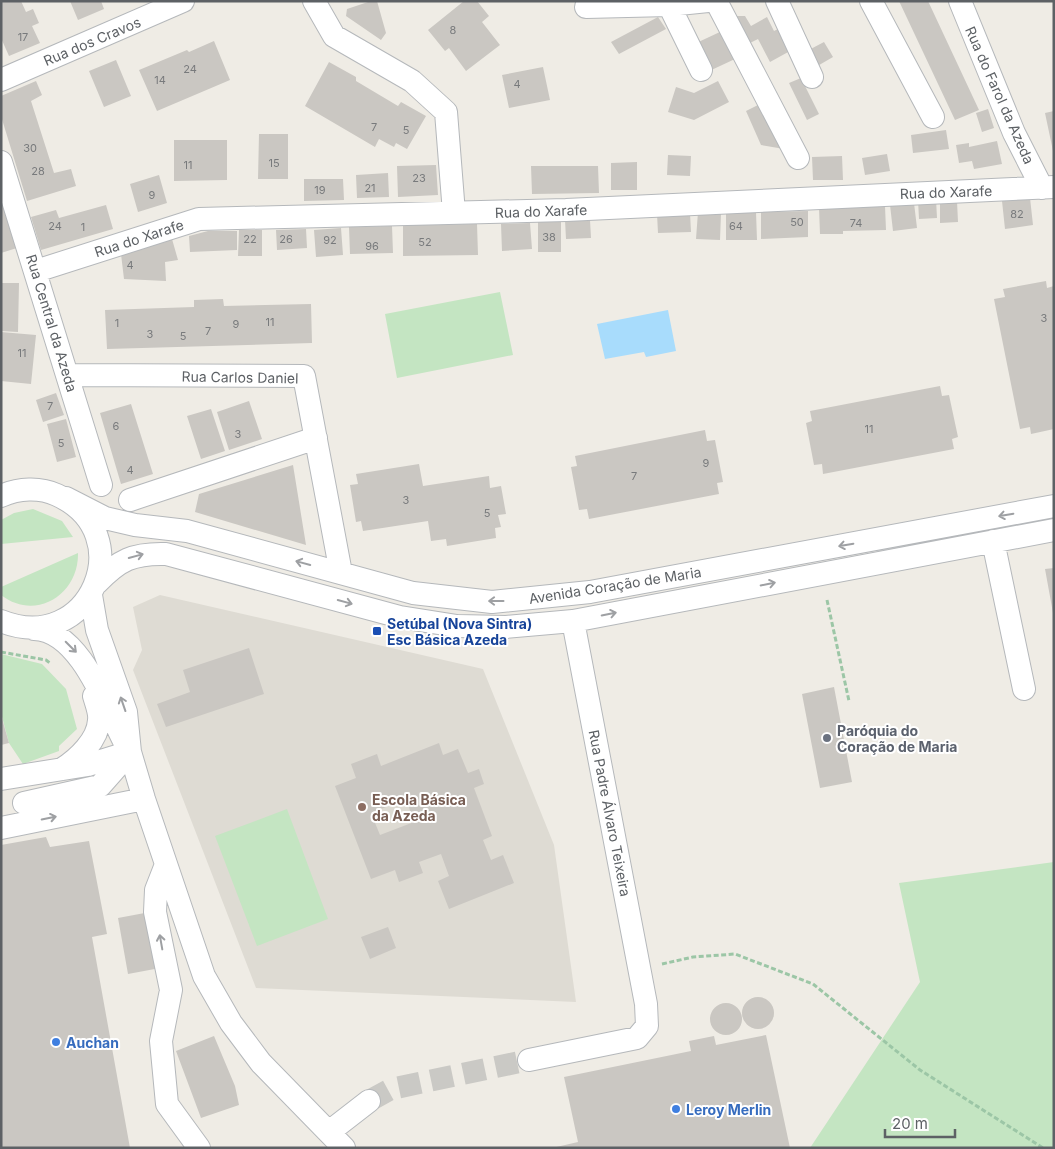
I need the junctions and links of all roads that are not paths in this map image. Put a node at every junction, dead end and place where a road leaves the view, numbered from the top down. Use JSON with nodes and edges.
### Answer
{"nodes":[{"id":1,"x":183,"y":1,"type":"edge"},
{"id":2,"x":314,"y":1,"type":"edge"},
{"id":3,"x":708,"y":1,"type":"edge"},
{"id":4,"x":716,"y":1,"type":"edge"},
{"id":5,"x":777,"y":1,"type":"edge"},
{"id":6,"x":870,"y":1,"type":"edge"},
{"id":7,"x":960,"y":1,"type":"edge"},
{"id":8,"x":669,"y":6,"type":"junction"},
{"id":9,"x":586,"y":7,"type":"dead end"},
{"id":10,"x":701,"y":70,"type":"dead end"},
{"id":11,"x":812,"y":77,"type":"dead end"},
{"id":12,"x":1,"y":80,"type":"edge"},
{"id":13,"x":933,"y":117,"type":"dead end"},
{"id":14,"x":798,"y":158,"type":"dead end"},
{"id":15,"x":1,"y":162,"type":"edge"},
{"id":16,"x":1048,"y":188,"type":"edge"},
{"id":17,"x":454,"y":213,"type":"junction"},
{"id":18,"x":36,"y":271,"type":"junction"},
{"id":19,"x":68,"y":375,"type":"junction"},
{"id":20,"x":316,"y":438,"type":"junction"},
{"id":21,"x":101,"y":485,"type":"dead end"},
{"id":22,"x":31,"y":489,"type":"junction"},
{"id":23,"x":1,"y":490,"type":"edge"},
{"id":24,"x":1,"y":496,"type":"edge"},
{"id":25,"x":66,"y":498,"type":"junction"},
{"id":26,"x":130,"y":500,"type":"dead end"},
{"id":27,"x":1054,"y":506,"type":"edge"},
{"id":28,"x":1054,"y":530,"type":"edge"},
{"id":29,"x":994,"y":541,"type":"junction"},
{"id":30,"x":341,"y":573,"type":"junction"},
{"id":31,"x":94,"y":589,"type":"junction"},
{"id":32,"x":1,"y":621,"type":"edge"},
{"id":33,"x":573,"y":621,"type":"junction"},
{"id":34,"x":28,"y":628,"type":"junction"},
{"id":35,"x":88,"y":671,"type":"junction"},
{"id":36,"x":1024,"y":689,"type":"dead end"},
{"id":37,"x":130,"y":752,"type":"junction"},
{"id":38,"x":59,"y":771,"type":"junction"},
{"id":39,"x":1,"y":779,"type":"edge"},
{"id":40,"x":144,"y":799,"type":"junction"},
{"id":41,"x":24,"y":803,"type":"dead end"},
{"id":42,"x":1,"y":828,"type":"edge"},
{"id":43,"x":165,"y":867,"type":"junction"},
{"id":44,"x":529,"y":1060,"type":"tunnel mouth"},
{"id":45,"x":369,"y":1101,"type":"tunnel mouth"},
{"id":46,"x":337,"y":1140,"type":"edge"},
{"id":47,"x":199,"y":1148,"type":"edge"}],
"edges":[{"from":1,"to":12,"type":"street","name":"Rua dos Cravos"},
{"from":2,"to":17,"type":"street"},
{"from":3,"to":8,"type":"street"},
{"from":4,"to":14,"type":"street"},
{"from":5,"to":11,"type":"street"},
{"from":6,"to":13,"type":"street"},
{"from":7,"to":16,"type":"street","name":"Rua do Farol da Azeda"},
{"from":8,"to":9,"type":"street"},
{"from":8,"to":10,"type":"street"},
{"from":15,"to":18,"type":"street","name":"Rua Central da Azeda"},
{"from":16,"to":17,"type":"street","name":"Rua do Xarafe"},
{"from":17,"to":18,"type":"street","name":"Rua do Xarafe"},
{"from":18,"to":19,"type":"street","name":"Rua Central da Azeda"},
{"from":19,"to":20,"type":"street","name":"Rua Carlos Daniel"},
{"from":19,"to":21,"type":"street","name":"Rua Central da Azeda"},
{"from":20,"to":26,"type":"street"},
{"from":20,"to":30,"type":"street","name":"Rua Carlos Daniel"},
{"from":22,"to":23,"type":"street"},
{"from":22,"to":24,"type":"street"},
{"from":22,"to":25,"type":"street","name":"Avenida Coração de Maria"},
{"from":30,"to":25,"type":"street","name":"Avenida Coração de Maria","one_way":true},
{"from":25,"to":31,"type":"street"},
{"from":27,"to":30,"type":"street","name":"Avenida Coração de Maria","one_way":true},
{"from":28,"to":29,"type":"street","name":"Avenida Coração de Maria"},
{"from":33,"to":29,"type":"street","name":"Avenida Coração de Maria","one_way":true},
{"from":29,"to":36,"type":"street"},
{"from":31,"to":33,"type":"street","name":"Avenida Coração de Maria","one_way":true},
{"from":31,"to":34,"type":"street","name":"Avenida Coração de Maria"},
{"from":37,"to":31,"type":"street","one_way":true},
{"from":32,"to":34,"type":"street"},
{"from":33,"to":44,"type":"street","name":"Rua Padre Álvaro Teixeira"},
{"from":34,"to":35,"type":"street","one_way":true},
{"from":35,"to":37,"type":"street"},
{"from":35,"to":38,"type":"street"},
{"from":37,"to":38,"type":"street"},
{"from":37,"to":40,"type":"street"},
{"from":37,"to":41,"type":"street"},
{"from":38,"to":39,"type":"street"},
{"from":42,"to":40,"type":"street","one_way":true},
{"from":40,"to":43,"type":"street"},
{"from":43,"to":46,"type":"street"},
{"from":47,"to":43,"type":"street","one_way":true},
{"from":45,"to":46,"type":"street"}]}
